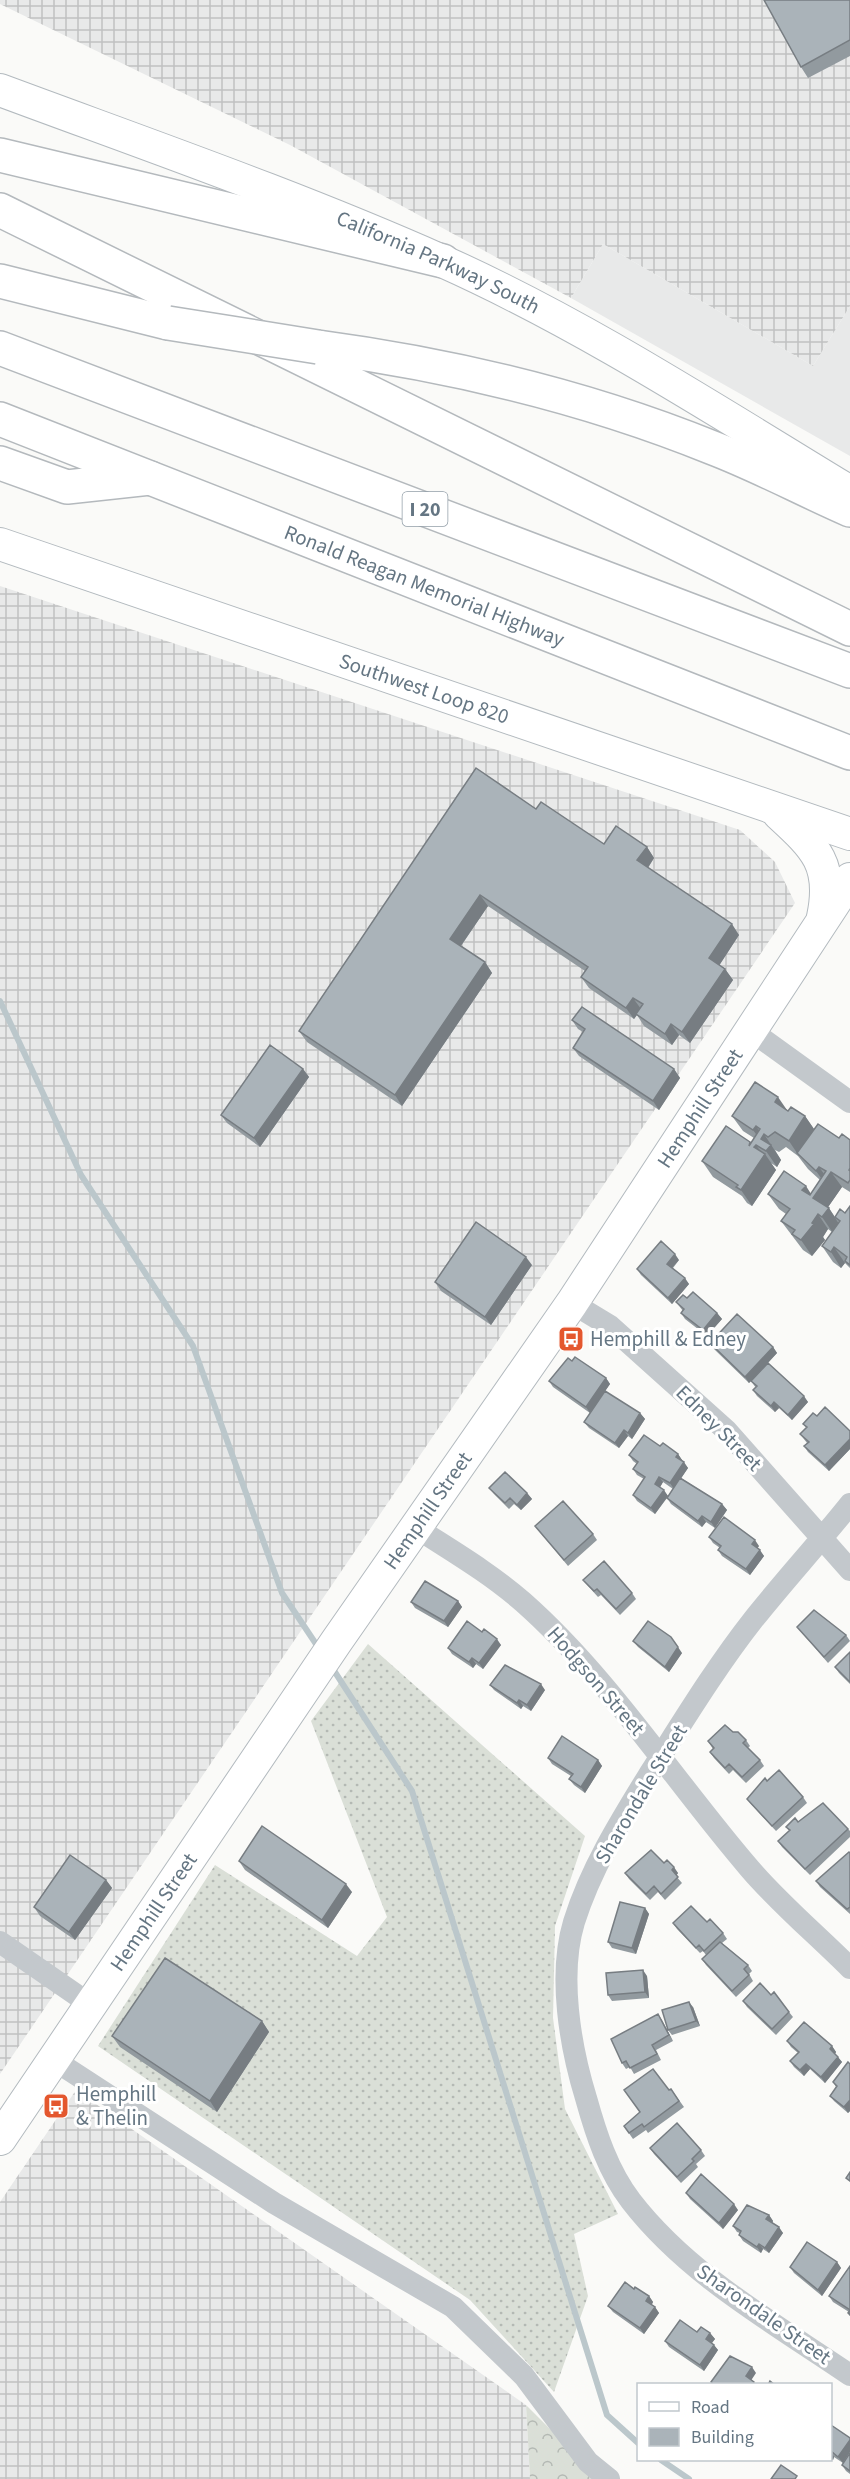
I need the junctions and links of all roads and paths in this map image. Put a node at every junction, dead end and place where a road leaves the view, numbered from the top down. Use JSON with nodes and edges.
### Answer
{"nodes":[{"id":1,"x":0,"y":90,"type":"edge"},
{"id":2,"x":0,"y":154,"type":"edge"},
{"id":3,"x":0,"y":210,"type":"edge"},
{"id":4,"x":442,"y":261,"type":"junction"},
{"id":5,"x":0,"y":281,"type":"edge"},
{"id":6,"x":0,"y":348,"type":"edge"},
{"id":7,"x":0,"y":419,"type":"edge"},
{"id":8,"x":0,"y":463,"type":"edge"},
{"id":9,"x":154,"y":478,"type":"junction"},
{"id":10,"x":850,"y":492,"type":"edge"},
{"id":11,"x":850,"y":510,"type":"edge"},
{"id":12,"x":0,"y":544,"type":"edge"},
{"id":13,"x":850,"y":629,"type":"edge"},
{"id":14,"x":850,"y":671,"type":"edge"},
{"id":15,"x":850,"y":753,"type":"edge"},
{"id":16,"x":769,"y":806,"type":"junction"},
{"id":17,"x":850,"y":834,"type":"edge"},
{"id":18,"x":850,"y":879,"type":"edge"},
{"id":19,"x":823,"y":921,"type":"junction"},
{"id":20,"x":750,"y":1030,"type":"junction"},
{"id":21,"x":850,"y":1102,"type":"edge"},
{"id":22,"x":572,"y":1303,"type":"junction"},
{"id":23,"x":850,"y":1504,"type":"edge"},
{"id":24,"x":415,"y":1527,"type":"junction"},
{"id":25,"x":822,"y":1539,"type":"junction"},
{"id":26,"x":850,"y":1570,"type":"edge"},
{"id":27,"x":661,"y":1756,"type":"junction"},
{"id":28,"x":0,"y":1942,"type":"edge"},
{"id":29,"x":850,"y":1968,"type":"edge"},
{"id":30,"x":91,"y":2005,"type":"junction"},
{"id":31,"x":54,"y":2060,"type":"junction"},
{"id":32,"x":0,"y":2139,"type":"edge"},
{"id":33,"x":850,"y":2375,"type":"edge"},
{"id":34,"x":609,"y":2479,"type":"edge"}],
"edges":[{"from":1,"to":4,"type":"main road","name":"California Parkway South"},
{"from":2,"to":4,"type":"highway"},
{"from":3,"to":13,"type":"highway"},
{"from":4,"to":10,"type":"main road","name":"California Parkway South"},
{"from":5,"to":11,"type":"highway","bridge":true},
{"from":6,"to":14,"type":"highway","number":"I 20"},
{"from":7,"to":9,"type":"highway","name":"Ronald Reagan Memorial Highway"},
{"from":8,"to":9,"type":"highway"},
{"from":9,"to":15,"type":"highway","name":"Ronald Reagan Memorial Highway"},
{"from":12,"to":16,"type":"main road","name":"Southwest Loop 820"},
{"from":16,"to":17,"type":"main road","name":"Southwest Loop 820"},
{"from":16,"to":19,"type":"main road"},
{"from":18,"to":19,"type":"main road","name":"Hemphill Street"},
{"from":19,"to":20,"type":"main road","name":"Hemphill Street"},
{"from":20,"to":21,"type":"street"},
{"from":20,"to":22,"type":"main road","name":"Hemphill Street"},
{"from":22,"to":24,"type":"main road","name":"Hemphill Street"},
{"from":22,"to":25,"type":"street","name":"Edney Street"},
{"from":23,"to":25,"type":"street","name":"Sharondale Street"},
{"from":24,"to":27,"type":"street","name":"Hodgson Street"},
{"from":24,"to":30,"type":"main road","name":"Hemphill Street"},
{"from":25,"to":26,"type":"street","name":"Edney Street"},
{"from":25,"to":27,"type":"street","name":"Sharondale Street"},
{"from":27,"to":29,"type":"street","name":"Hodgson Street"},
{"from":27,"to":33,"type":"street","name":"Sharondale Street"},
{"from":28,"to":30,"type":"street"},
{"from":30,"to":31,"type":"main road","name":"Hemphill Street"},
{"from":31,"to":32,"type":"main road","name":"Hemphill Street"},
{"from":31,"to":34,"type":"street"}]}
